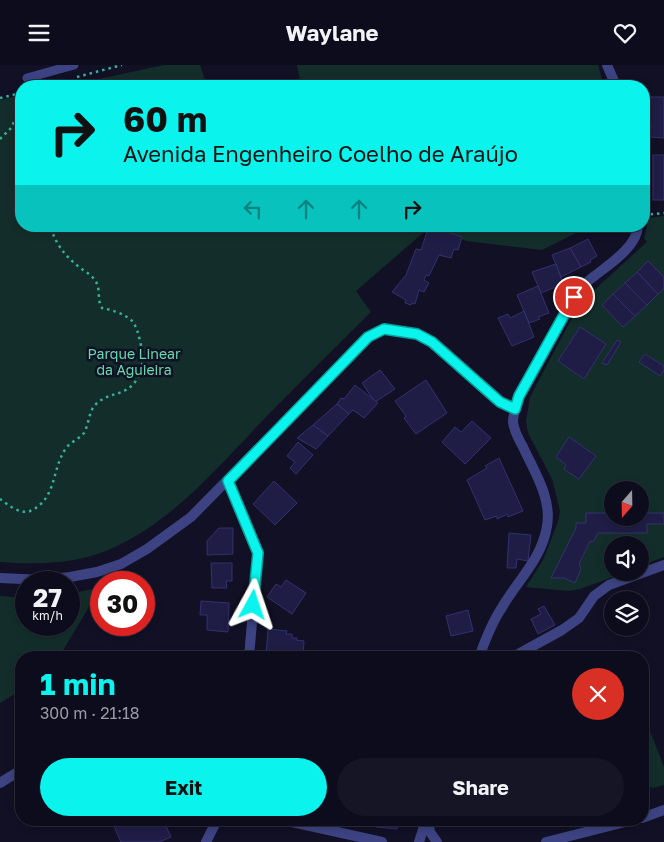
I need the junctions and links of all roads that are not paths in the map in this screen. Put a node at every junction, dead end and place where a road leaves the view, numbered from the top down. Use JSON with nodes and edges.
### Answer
{"nodes":[{"id":1,"x":74,"y":65,"type":"edge"},
{"id":2,"x":607,"y":65,"type":"edge"},
{"id":3,"x":27,"y":78,"type":"dead end"},
{"id":4,"x":613,"y":80,"type":"edge"},
{"id":5,"x":637,"y":232,"type":"edge"},
{"id":6,"x":515,"y":409,"type":"junction"},
{"id":7,"x":228,"y":481,"type":"junction"},
{"id":8,"x":664,"y":565,"type":"edge"},
{"id":9,"x":0,"y":578,"type":"edge"},
{"id":10,"x":249,"y":651,"type":"edge"},
{"id":11,"x":481,"y":651,"type":"edge"},
{"id":12,"x":524,"y":651,"type":"edge"},
{"id":13,"x":15,"y":774,"type":"edge"},
{"id":14,"x":0,"y":783,"type":"edge"},
{"id":15,"x":664,"y":810,"type":"edge"},
{"id":16,"x":649,"y":815,"type":"edge"},
{"id":17,"x":214,"y":826,"type":"edge"},
{"id":18,"x":310,"y":826,"type":"edge"},
{"id":19,"x":425,"y":826,"type":"edge"},
{"id":20,"x":428,"y":826,"type":"edge"},
{"id":21,"x":609,"y":826,"type":"edge"},
{"id":22,"x":206,"y":842,"type":"edge"},
{"id":23,"x":382,"y":842,"type":"edge"},
{"id":24,"x":419,"y":842,"type":"edge"},
{"id":25,"x":437,"y":842,"type":"edge"},
{"id":26,"x":546,"y":842,"type":"edge"}],
"edges":[{"from":1,"to":3,"type":"lane"},
{"from":2,"to":4,"type":"street"},
{"from":5,"to":6,"type":"street"},
{"from":6,"to":7,"type":"street"},
{"from":6,"to":11,"type":"street"},
{"from":7,"to":9,"type":"street"},
{"from":7,"to":10,"type":"street"},
{"from":8,"to":12,"type":"street"},
{"from":13,"to":14,"type":"street"},
{"from":15,"to":16,"type":"street"},
{"from":17,"to":22,"type":"street"},
{"from":18,"to":23,"type":"street"},
{"from":19,"to":24,"type":"street"},
{"from":20,"to":25,"type":"street"},
{"from":21,"to":26,"type":"street"}]}
